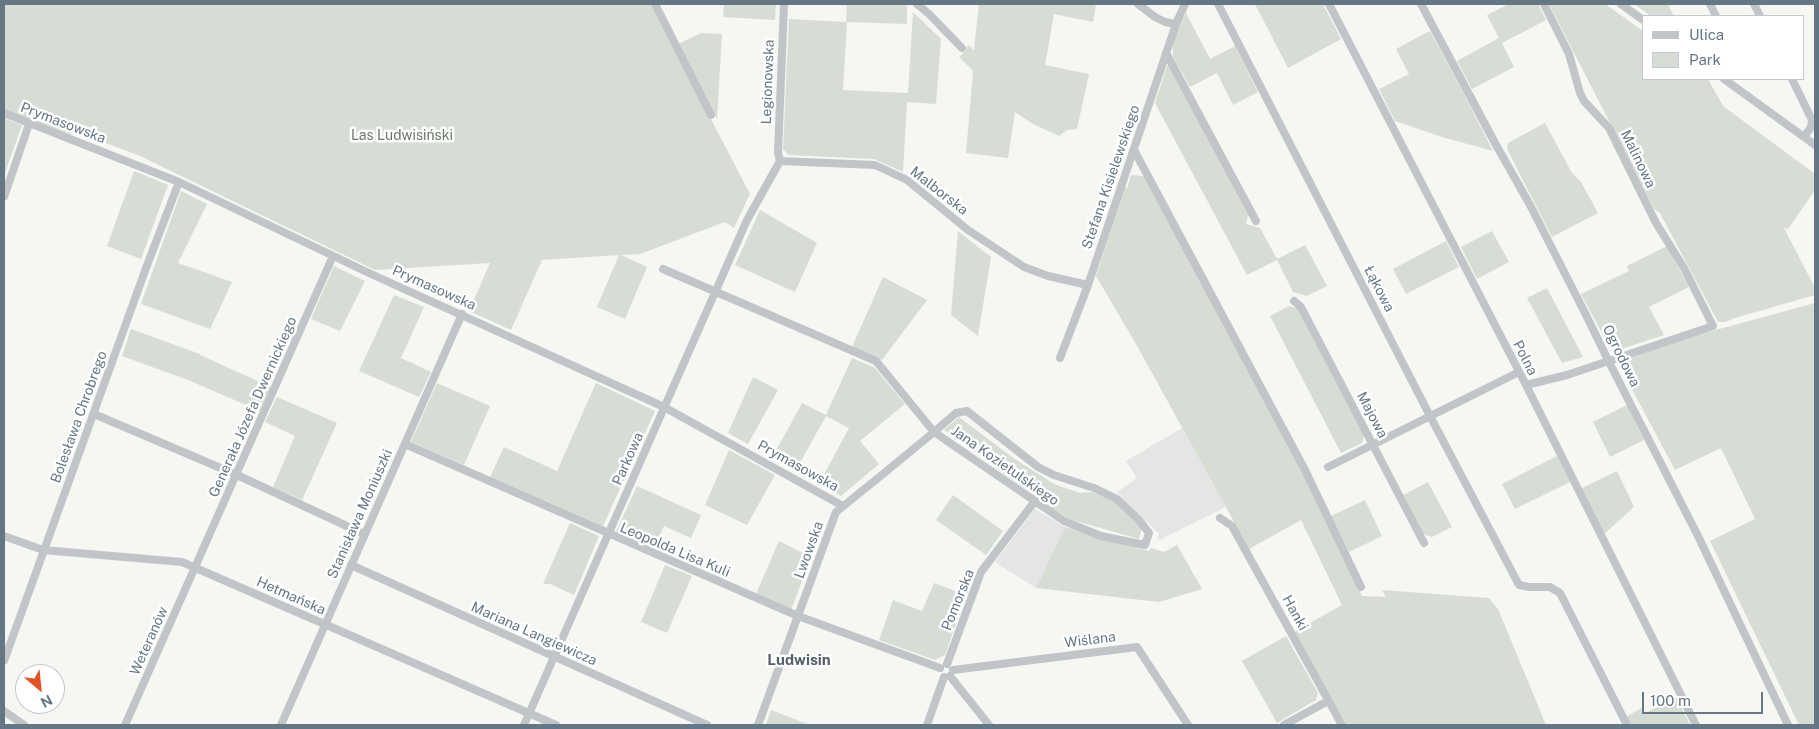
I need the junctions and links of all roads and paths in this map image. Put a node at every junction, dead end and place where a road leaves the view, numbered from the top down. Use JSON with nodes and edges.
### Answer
{"nodes":[{"id":1,"x":655,"y":4,"type":"edge"},
{"id":2,"x":784,"y":4,"type":"edge"},
{"id":3,"x":917,"y":4,"type":"edge"},
{"id":4,"x":1138,"y":4,"type":"edge"},
{"id":5,"x":1185,"y":4,"type":"edge"},
{"id":6,"x":1218,"y":4,"type":"edge"},
{"id":7,"x":1329,"y":4,"type":"edge"},
{"id":8,"x":1421,"y":4,"type":"edge"},
{"id":9,"x":1544,"y":4,"type":"edge"},
{"id":10,"x":1621,"y":4,"type":"edge"},
{"id":11,"x":1642,"y":19,"type":"edge"},
{"id":12,"x":1176,"y":24,"type":"junction"},
{"id":13,"x":962,"y":48,"type":"dead end"},
{"id":14,"x":1166,"y":53,"type":"junction"},
{"id":15,"x":1792,"y":80,"type":"edge"},
{"id":16,"x":1735,"y":82,"type":"edge"},
{"id":17,"x":4,"y":113,"type":"edge"},
{"id":18,"x":711,"y":115,"type":"dead end"},
{"id":19,"x":30,"y":124,"type":"junction"},
{"id":20,"x":1804,"y":137,"type":"junction"},
{"id":21,"x":1815,"y":145,"type":"edge"},
{"id":22,"x":1134,"y":150,"type":"junction"},
{"id":23,"x":780,"y":161,"type":"junction"},
{"id":24,"x":179,"y":182,"type":"junction"},
{"id":25,"x":4,"y":197,"type":"edge"},
{"id":26,"x":1256,"y":221,"type":"dead end"},
{"id":27,"x":333,"y":256,"type":"junction"},
{"id":28,"x":663,"y":269,"type":"dead end"},
{"id":29,"x":1088,"y":285,"type":"junction"},
{"id":30,"x":715,"y":292,"type":"junction"},
{"id":31,"x":1294,"y":301,"type":"dead end"},
{"id":32,"x":462,"y":314,"type":"junction"},
{"id":33,"x":1060,"y":358,"type":"dead end"},
{"id":34,"x":1609,"y":362,"type":"junction"},
{"id":35,"x":1519,"y":372,"type":"junction"},
{"id":36,"x":1526,"y":385,"type":"junction"},
{"id":37,"x":664,"y":407,"type":"junction"},
{"id":38,"x":967,"y":411,"type":"joint"},
{"id":39,"x":94,"y":414,"type":"junction"},
{"id":40,"x":1430,"y":416,"type":"junction"},
{"id":41,"x":934,"y":432,"type":"junction"},
{"id":42,"x":404,"y":444,"type":"junction"},
{"id":43,"x":1374,"y":444,"type":"junction"},
{"id":44,"x":1328,"y":467,"type":"dead end"},
{"id":45,"x":237,"y":475,"type":"junction"},
{"id":46,"x":1035,"y":501,"type":"junction"},
{"id":47,"x":843,"y":506,"type":"junction"},
{"id":48,"x":1220,"y":518,"type":"dead end"},
{"id":49,"x":364,"y":534,"type":"junction"},
{"id":50,"x":608,"y":535,"type":"junction"},
{"id":51,"x":4,"y":536,"type":"edge"},
{"id":52,"x":1424,"y":543,"type":"dead end"},
{"id":53,"x":43,"y":550,"type":"junction"},
{"id":54,"x":352,"y":565,"type":"junction"},
{"id":55,"x":196,"y":568,"type":"junction"},
{"id":56,"x":1361,"y":587,"type":"dead end"},
{"id":57,"x":798,"y":616,"type":"junction"},
{"id":58,"x":325,"y":625,"type":"junction"},
{"id":59,"x":554,"y":656,"type":"junction"},
{"id":60,"x":4,"y":661,"type":"edge"},
{"id":61,"x":947,"y":671,"type":"junction"},
{"id":62,"x":1328,"y":701,"type":"junction"},
{"id":63,"x":4,"y":711,"type":"edge"},
{"id":64,"x":529,"y":714,"type":"junction"},
{"id":65,"x":24,"y":725,"type":"edge"},
{"id":66,"x":125,"y":725,"type":"edge"},
{"id":67,"x":281,"y":725,"type":"edge"},
{"id":68,"x":524,"y":725,"type":"edge"},
{"id":69,"x":556,"y":725,"type":"edge"},
{"id":70,"x":707,"y":725,"type":"edge"},
{"id":71,"x":758,"y":725,"type":"edge"},
{"id":72,"x":927,"y":725,"type":"edge"},
{"id":73,"x":990,"y":725,"type":"edge"},
{"id":74,"x":1188,"y":725,"type":"edge"},
{"id":75,"x":1284,"y":725,"type":"edge"},
{"id":76,"x":1342,"y":725,"type":"edge"},
{"id":77,"x":1626,"y":725,"type":"edge"},
{"id":78,"x":1696,"y":725,"type":"edge"},
{"id":79,"x":1788,"y":725,"type":"edge"}],
"edges":[{"from":1,"to":18,"type":"street"},
{"from":2,"to":23,"type":"street","name":"Legionowska"},
{"from":3,"to":13,"type":"street"},
{"from":4,"to":12,"type":"street"},
{"from":5,"to":12,"type":"street","name":"Stefana Kisielewskiego"},
{"from":6,"to":40,"type":"street","name":"Łąkowa"},
{"from":7,"to":35,"type":"street","name":"Polna"},
{"from":8,"to":34,"type":"street","name":"Ogrodowa"},
{"from":9,"to":34,"type":"street","name":"Malinowa"},
{"from":10,"to":11,"type":"street"},
{"from":12,"to":14,"type":"street","name":"Stefana Kisielewskiego"},
{"from":14,"to":22,"type":"street","name":"Stefana Kisielewskiego"},
{"from":14,"to":26,"type":"street"},
{"from":15,"to":20,"type":"street"},
{"from":16,"to":20,"type":"street"},
{"from":17,"to":19,"type":"street","name":"Prymasowska"},
{"from":19,"to":24,"type":"street","name":"Prymasowska"},
{"from":19,"to":25,"type":"street"},
{"from":20,"to":21,"type":"street"},
{"from":22,"to":29,"type":"street","name":"Stefana Kisielewskiego"},
{"from":22,"to":56,"type":"street"},
{"from":23,"to":29,"type":"street","name":"Malborska"},
{"from":23,"to":30,"type":"street","name":"Parkowa"},
{"from":24,"to":27,"type":"street","name":"Prymasowska"},
{"from":24,"to":39,"type":"street","name":"Bolesława Chrobrego"},
{"from":27,"to":32,"type":"street","name":"Prymasowska"},
{"from":27,"to":45,"type":"street","name":"Generała Józefa Dwernickiego"},
{"from":28,"to":30,"type":"street","name":"Jana Kozietulskiego"},
{"from":29,"to":33,"type":"street","name":"Stefana Kisielewskiego"},
{"from":30,"to":37,"type":"street","name":"Parkowa"},
{"from":30,"to":41,"type":"street","name":"Jana Kozietulskiego"},
{"from":31,"to":43,"type":"street","name":"Majowa"},
{"from":32,"to":37,"type":"street","name":"Prymasowska"},
{"from":32,"to":42,"type":"street","name":"Stanisława Moniuszki"},
{"from":34,"to":36,"type":"street"},
{"from":34,"to":79,"type":"street","name":"Ogrodowa"},
{"from":35,"to":36,"type":"street","name":"Polna"},
{"from":35,"to":40,"type":"street"},
{"from":36,"to":78,"type":"street","name":"Polna"},
{"from":37,"to":47,"type":"street","name":"Prymasowska"},
{"from":37,"to":50,"type":"street","name":"Parkowa"},
{"from":38,"to":41,"type":"street","name":"Lwowska"},
{"from":38,"to":46,"type":"street","name":"Jana Kozietulskiego"},
{"from":39,"to":45,"type":"street"},
{"from":39,"to":53,"type":"street","name":"Bolesława Chrobrego"},
{"from":40,"to":43,"type":"street"},
{"from":40,"to":77,"type":"street","name":"Łąkowa"},
{"from":41,"to":46,"type":"street","name":"Jana Kozietulskiego"},
{"from":41,"to":47,"type":"street","name":"Lwowska"},
{"from":42,"to":49,"type":"street","name":"Stanisława Moniuszki"},
{"from":42,"to":50,"type":"street","name":"Leopolda Lisa Kuli"},
{"from":43,"to":44,"type":"street"},
{"from":43,"to":52,"type":"street","name":"Majowa"},
{"from":45,"to":49,"type":"street"},
{"from":45,"to":55,"type":"street","name":"Generała Józefa Dwernickiego"},
{"from":46,"to":61,"type":"street","name":"Pomorska"},
{"from":47,"to":57,"type":"street","name":"Lwowska"},
{"from":48,"to":62,"type":"street","name":"Hanki"},
{"from":49,"to":54,"type":"street","name":"Stanisława Moniuszki"},
{"from":50,"to":57,"type":"street","name":"Leopolda Lisa Kuli"},
{"from":50,"to":59,"type":"street","name":"Parkowa"},
{"from":51,"to":53,"type":"street","name":"Hetmańska"},
{"from":53,"to":55,"type":"street","name":"Hetmańska"},
{"from":53,"to":60,"type":"street","name":"Bolesława Chrobrego"},
{"from":54,"to":58,"type":"street","name":"Stanisława Moniuszki"},
{"from":54,"to":59,"type":"street","name":"Mariana Langiewicza"},
{"from":55,"to":58,"type":"street","name":"Hetmańska"},
{"from":55,"to":66,"type":"street","name":"Weteranów"},
{"from":57,"to":61,"type":"street","name":"Leopolda Lisa Kuli"},
{"from":57,"to":71,"type":"street","name":"Lwowska"},
{"from":58,"to":64,"type":"street","name":"Hetmańska"},
{"from":58,"to":67,"type":"street","name":"Stanisława Moniuszki"},
{"from":59,"to":64,"type":"street","name":"Parkowa"},
{"from":59,"to":70,"type":"street","name":"Mariana Langiewicza"},
{"from":61,"to":72,"type":"street","name":"Pomorska"},
{"from":61,"to":73,"type":"street"},
{"from":61,"to":74,"type":"street","name":"Wiślana"},
{"from":62,"to":75,"type":"street"},
{"from":62,"to":76,"type":"street","name":"Hanki"},
{"from":63,"to":65,"type":"street"},
{"from":64,"to":68,"type":"street","name":"Parkowa"},
{"from":64,"to":69,"type":"street","name":"Hetmańska"}]}
